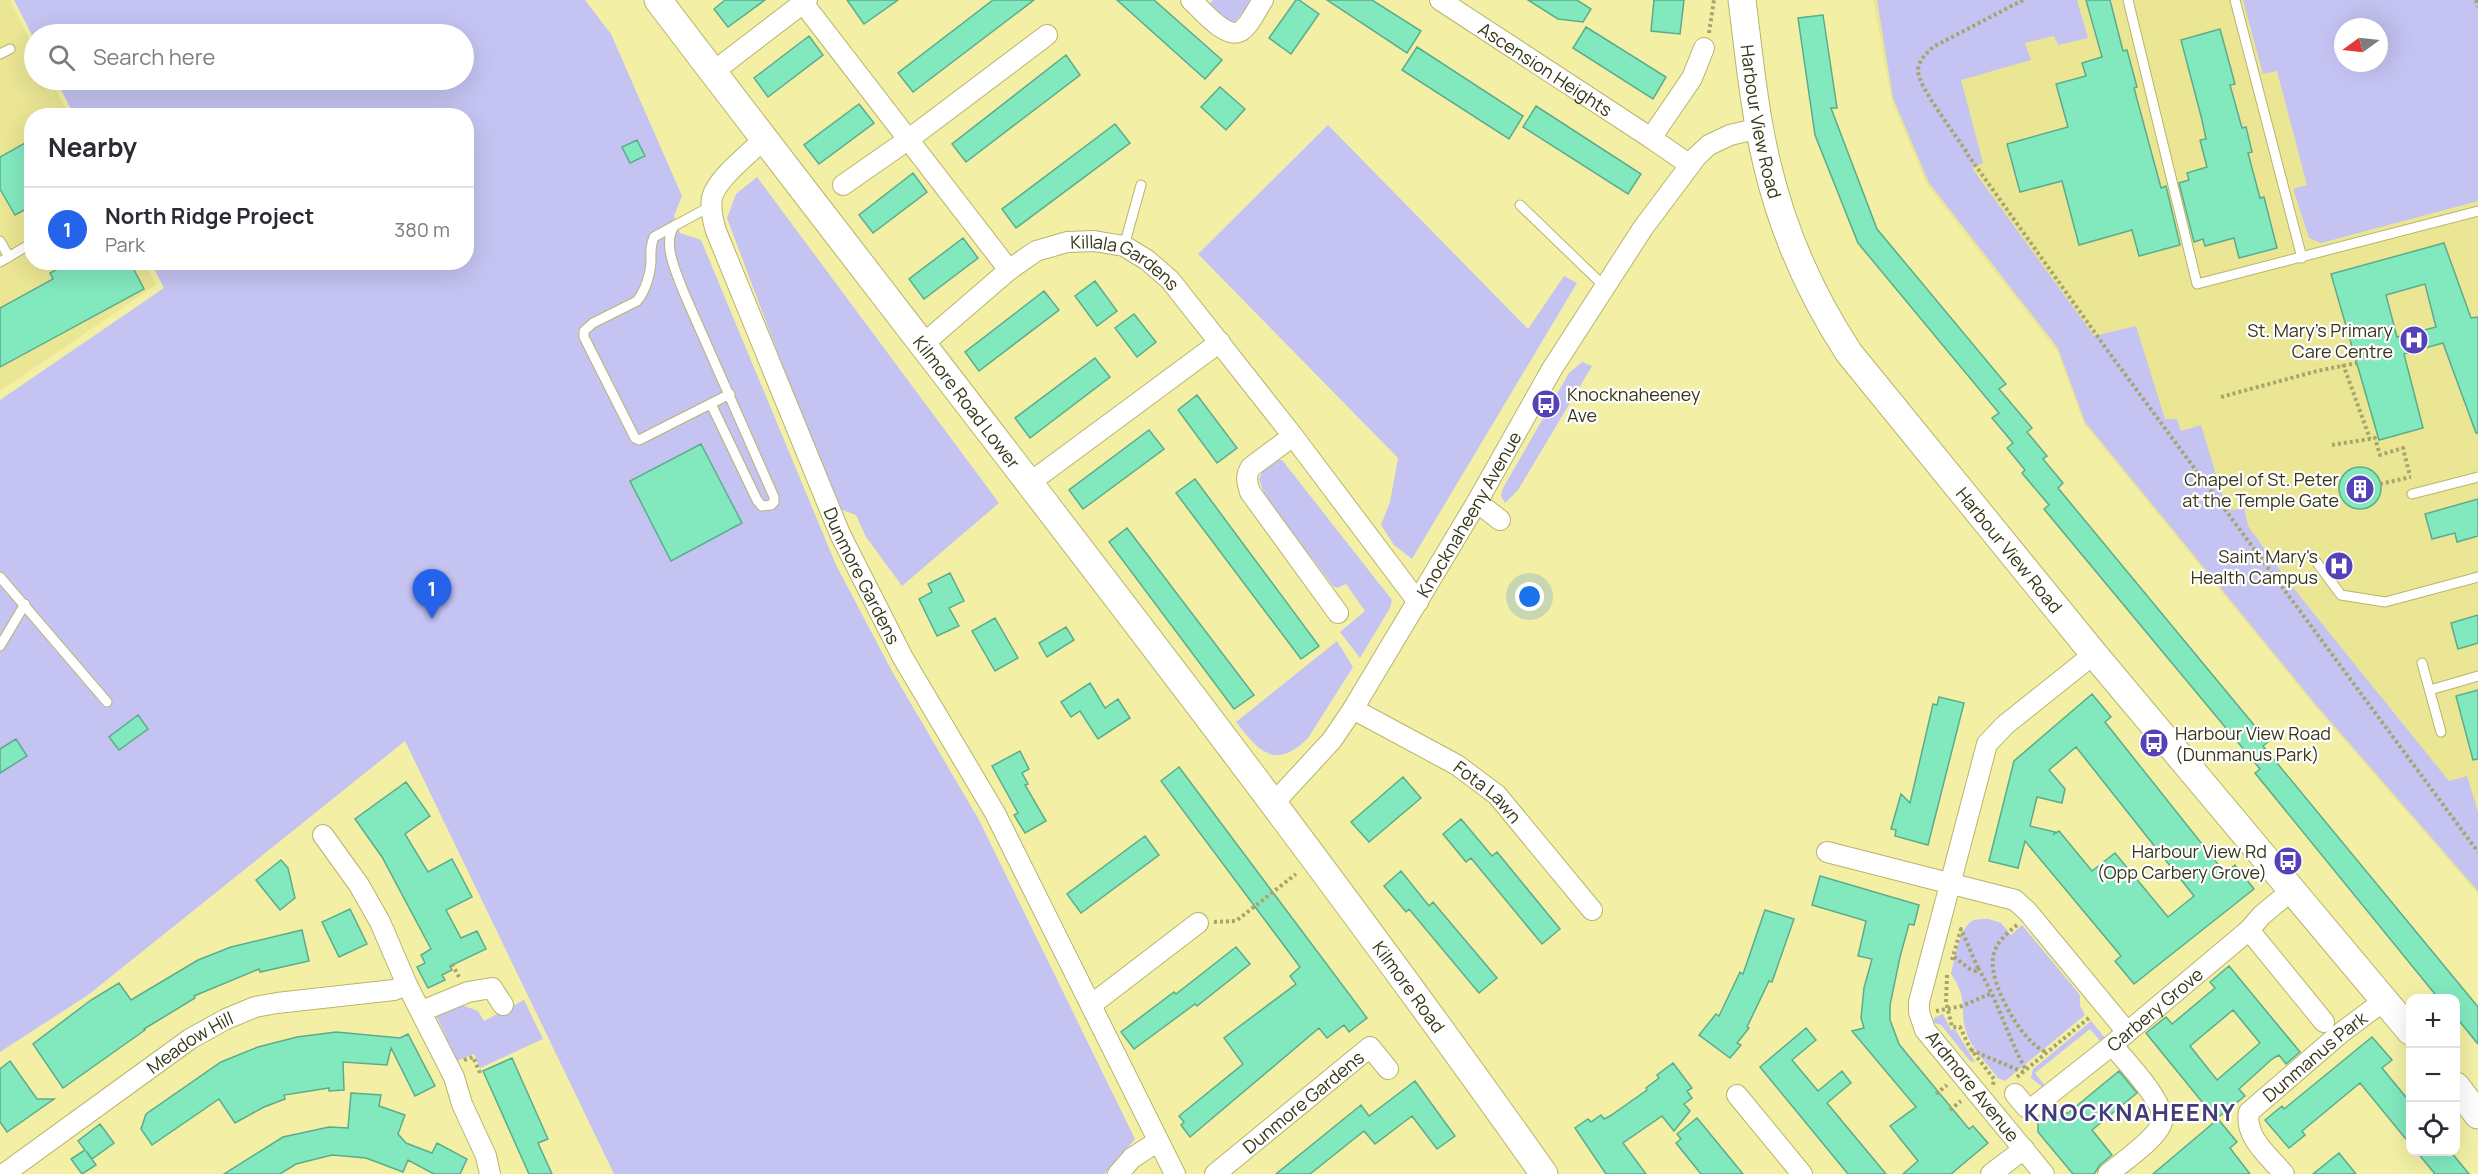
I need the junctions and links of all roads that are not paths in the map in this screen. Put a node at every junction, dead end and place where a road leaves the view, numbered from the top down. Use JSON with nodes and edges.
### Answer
{"nodes":[{"id":1,"x":1191,"y":0,"type":"edge"},
{"id":2,"x":1263,"y":0,"type":"edge"},
{"id":3,"x":1440,"y":0,"type":"edge"},
{"id":4,"x":1742,"y":0,"type":"edge"},
{"id":5,"x":2128,"y":0,"type":"edge"},
{"id":6,"x":2235,"y":0,"type":"edge"},
{"id":7,"x":660,"y":1,"type":"edge"},
{"id":8,"x":805,"y":1,"type":"edge"},
{"id":9,"x":1047,"y":35,"type":"dead end"},
{"id":10,"x":1704,"y":48,"type":"road end"},
{"id":11,"x":10,"y":49,"type":"dead end"},
{"id":12,"x":0,"y":54,"type":"edge"},
{"id":13,"x":713,"y":72,"type":"junction"},
{"id":14,"x":1760,"y":128,"type":"junction"},
{"id":15,"x":1652,"y":138,"type":"junction"},
{"id":16,"x":909,"y":139,"type":"junction"},
{"id":17,"x":763,"y":140,"type":"junction"},
{"id":18,"x":1690,"y":165,"type":"junction"},
{"id":19,"x":843,"y":185,"type":"dead end"},
{"id":20,"x":1141,"y":185,"type":"dead end"},
{"id":21,"x":1520,"y":205,"type":"dead end"},
{"id":22,"x":711,"y":206,"type":"junction"},
{"id":23,"x":2478,"y":211,"type":"edge"},
{"id":24,"x":675,"y":225,"type":"junction"},
{"id":25,"x":0,"y":241,"type":"edge"},
{"id":26,"x":1124,"y":246,"type":"junction"},
{"id":27,"x":24,"y":248,"type":"edge"},
{"id":28,"x":2302,"y":258,"type":"junction"},
{"id":29,"x":4,"y":259,"type":"edge"},
{"id":30,"x":1009,"y":270,"type":"junction"},
{"id":31,"x":1605,"y":287,"type":"junction"},
{"id":32,"x":1220,"y":342,"type":"junction"},
{"id":33,"x":922,"y":345,"type":"junction"},
{"id":34,"x":730,"y":394,"type":"junction"},
{"id":35,"x":711,"y":404,"type":"junction"},
{"id":36,"x":1293,"y":436,"type":"junction"},
{"id":37,"x":2478,"y":477,"type":"edge"},
{"id":38,"x":1028,"y":484,"type":"junction"},
{"id":39,"x":2414,"y":493,"type":"road end"},
{"id":40,"x":1477,"y":502,"type":"junction"},
{"id":41,"x":1500,"y":520,"type":"dead end"},
{"id":42,"x":2312,"y":556,"type":"dead end"},
{"id":43,"x":0,"y":577,"type":"edge"},
{"id":44,"x":2478,"y":577,"type":"edge"},
{"id":45,"x":1418,"y":602,"type":"junction"},
{"id":46,"x":25,"y":604,"type":"junction"},
{"id":47,"x":1338,"y":613,"type":"dead end"},
{"id":48,"x":0,"y":646,"type":"edge"},
{"id":49,"x":2094,"y":654,"type":"junction"},
{"id":50,"x":2422,"y":663,"type":"dead end"},
{"id":51,"x":2478,"y":676,"type":"edge"},
{"id":52,"x":2430,"y":690,"type":"junction"},
{"id":53,"x":107,"y":702,"type":"dead end"},
{"id":54,"x":1353,"y":709,"type":"junction"},
{"id":55,"x":2441,"y":732,"type":"dead end"},
{"id":56,"x":1273,"y":804,"type":"junction"},
{"id":57,"x":323,"y":835,"type":"dead end"},
{"id":58,"x":1827,"y":852,"type":"dead end"},
{"id":59,"x":1950,"y":884,"type":"junction"},
{"id":60,"x":2291,"y":891,"type":"junction"},
{"id":61,"x":1592,"y":910,"type":"dead end"},
{"id":62,"x":1198,"y":922,"type":"road end"},
{"id":63,"x":2249,"y":930,"type":"junction"},
{"id":64,"x":407,"y":985,"type":"junction"},
{"id":65,"x":2385,"y":1000,"type":"junction"},
{"id":66,"x":502,"y":1005,"type":"dead end"},
{"id":67,"x":1091,"y":1005,"type":"junction"},
{"id":68,"x":422,"y":1011,"type":"junction"},
{"id":69,"x":2324,"y":1022,"type":"dead end"},
{"id":70,"x":2406,"y":1026,"type":"edge"},
{"id":71,"x":2127,"y":1032,"type":"junction"},
{"id":72,"x":2112,"y":1045,"type":"junction"},
{"id":73,"x":1388,"y":1069,"type":"dead end"},
{"id":74,"x":2012,"y":1089,"type":"road end"},
{"id":75,"x":2460,"y":1091,"type":"edge"},
{"id":76,"x":1737,"y":1095,"type":"dead end"},
{"id":77,"x":2478,"y":1115,"type":"edge"},
{"id":78,"x":1157,"y":1142,"type":"junction"},
{"id":79,"x":2024,"y":1149,"type":"junction"},
{"id":80,"x":4,"y":1174,"type":"edge"},
{"id":81,"x":490,"y":1174,"type":"edge"},
{"id":82,"x":1118,"y":1174,"type":"edge"},
{"id":83,"x":1175,"y":1174,"type":"edge"},
{"id":84,"x":1215,"y":1174,"type":"edge"},
{"id":85,"x":1542,"y":1174,"type":"edge"},
{"id":86,"x":1802,"y":1174,"type":"edge"},
{"id":87,"x":1991,"y":1174,"type":"edge"},
{"id":88,"x":2044,"y":1174,"type":"edge"},
{"id":89,"x":2108,"y":1174,"type":"edge"},
{"id":90,"x":2284,"y":1174,"type":"edge"}],
"edges":[{"from":1,"to":2,"type":"street"},
{"from":3,"to":15,"type":"street","name":"Ascension Heights"},
{"from":4,"to":14,"type":"street","name":"Harbour View Road"},
{"from":5,"to":28,"type":"lane"},
{"from":6,"to":28,"type":"lane"},
{"from":7,"to":13,"type":"street","name":"Kilmore Road Lower"},
{"from":8,"to":13,"type":"street"},
{"from":8,"to":16,"type":"street"},
{"from":9,"to":16,"type":"street"},
{"from":10,"to":15,"type":"street"},
{"from":11,"to":12,"type":"lane"},
{"from":13,"to":17,"type":"street","name":"Kilmore Road Lower"},
{"from":14,"to":18,"type":"street","name":"Knocknaheeny Avenue"},
{"from":14,"to":49,"type":"street","name":"Harbour View Road"},
{"from":15,"to":18,"type":"street","name":"Ascension Heights"},
{"from":16,"to":19,"type":"street"},
{"from":16,"to":30,"type":"street"},
{"from":17,"to":22,"type":"street"},
{"from":17,"to":33,"type":"street","name":"Kilmore Road Lower"},
{"from":18,"to":31,"type":"street","name":"Knocknaheeny Avenue"},
{"from":20,"to":26,"type":"lane"},
{"from":21,"to":31,"type":"lane"},
{"from":22,"to":24,"type":"lane"},
{"from":22,"to":67,"type":"street","name":"Dunmore Gardens"},
{"from":23,"to":28,"type":"lane"},
{"from":24,"to":34,"type":"lane"},
{"from":24,"to":35,"type":"lane"},
{"from":25,"to":29,"type":"lane"},
{"from":26,"to":30,"type":"street","name":"Killala Gardens"},
{"from":26,"to":32,"type":"street","name":"Killala Gardens"},
{"from":27,"to":29,"type":"lane"},
{"from":30,"to":33,"type":"street","name":"Killala Gardens"},
{"from":31,"to":40,"type":"street","name":"Knocknaheeny Avenue"},
{"from":32,"to":36,"type":"street","name":"Killala Gardens"},
{"from":32,"to":38,"type":"street"},
{"from":33,"to":38,"type":"street","name":"Kilmore Road Lower"},
{"from":34,"to":35,"type":"lane"},
{"from":34,"to":35,"type":"lane"},
{"from":36,"to":45,"type":"street","name":"Killala Gardens"},
{"from":36,"to":47,"type":"street"},
{"from":37,"to":39,"type":"lane"},
{"from":38,"to":56,"type":"street","name":"Kilmore Road Lower"},
{"from":40,"to":41,"type":"street"},
{"from":40,"to":45,"type":"street","name":"Knocknaheeny Avenue"},
{"from":42,"to":44,"type":"lane"},
{"from":43,"to":46,"type":"lane"},
{"from":45,"to":54,"type":"street","name":"Knocknaheeny Avenue"},
{"from":46,"to":48,"type":"lane"},
{"from":46,"to":53,"type":"lane"},
{"from":49,"to":59,"type":"street","name":"Ardmore Avenue"},
{"from":49,"to":60,"type":"street","name":"Harbour View Road"},
{"from":50,"to":52,"type":"lane"},
{"from":51,"to":52,"type":"lane"},
{"from":52,"to":55,"type":"lane"},
{"from":54,"to":56,"type":"street","name":"Knocknaheeny Avenue"},
{"from":54,"to":61,"type":"street","name":"Fota Lawn"},
{"from":56,"to":85,"type":"street","name":"Kilmore Road"},
{"from":57,"to":64,"type":"street"},
{"from":58,"to":59,"type":"street"},
{"from":59,"to":71,"type":"street"},
{"from":59,"to":79,"type":"street","name":"Ardmore Avenue"},
{"from":60,"to":63,"type":"street","name":"Carbery Grove"},
{"from":60,"to":65,"type":"street","name":"Harbour View Road"},
{"from":62,"to":67,"type":"street"},
{"from":63,"to":69,"type":"street","name":"Dunmanus Park"},
{"from":63,"to":71,"type":"street","name":"Carbery Grove"},
{"from":64,"to":68,"type":"street"},
{"from":64,"to":80,"type":"street","name":"Meadow Hill"},
{"from":65,"to":70,"type":"street","name":"Harbour View Road"},
{"from":65,"to":90,"type":"street","name":"Dunmanus Park"},
{"from":66,"to":68,"type":"street"},
{"from":67,"to":78,"type":"street","name":"Dunmore Gardens"},
{"from":68,"to":81,"type":"street"},
{"from":71,"to":72,"type":"street","name":"Carbery Grove"},
{"from":72,"to":74,"type":"street","name":"Carbery Grove"},
{"from":72,"to":89,"type":"street"},
{"from":73,"to":84,"type":"street","name":"Dunmore Gardens"},
{"from":75,"to":77,"type":"street"},
{"from":76,"to":86,"type":"street"},
{"from":78,"to":82,"type":"street"},
{"from":78,"to":83,"type":"street","name":"Dunmore Gardens"},
{"from":79,"to":87,"type":"street"},
{"from":79,"to":88,"type":"street","name":"Ardmore Avenue"}]}
